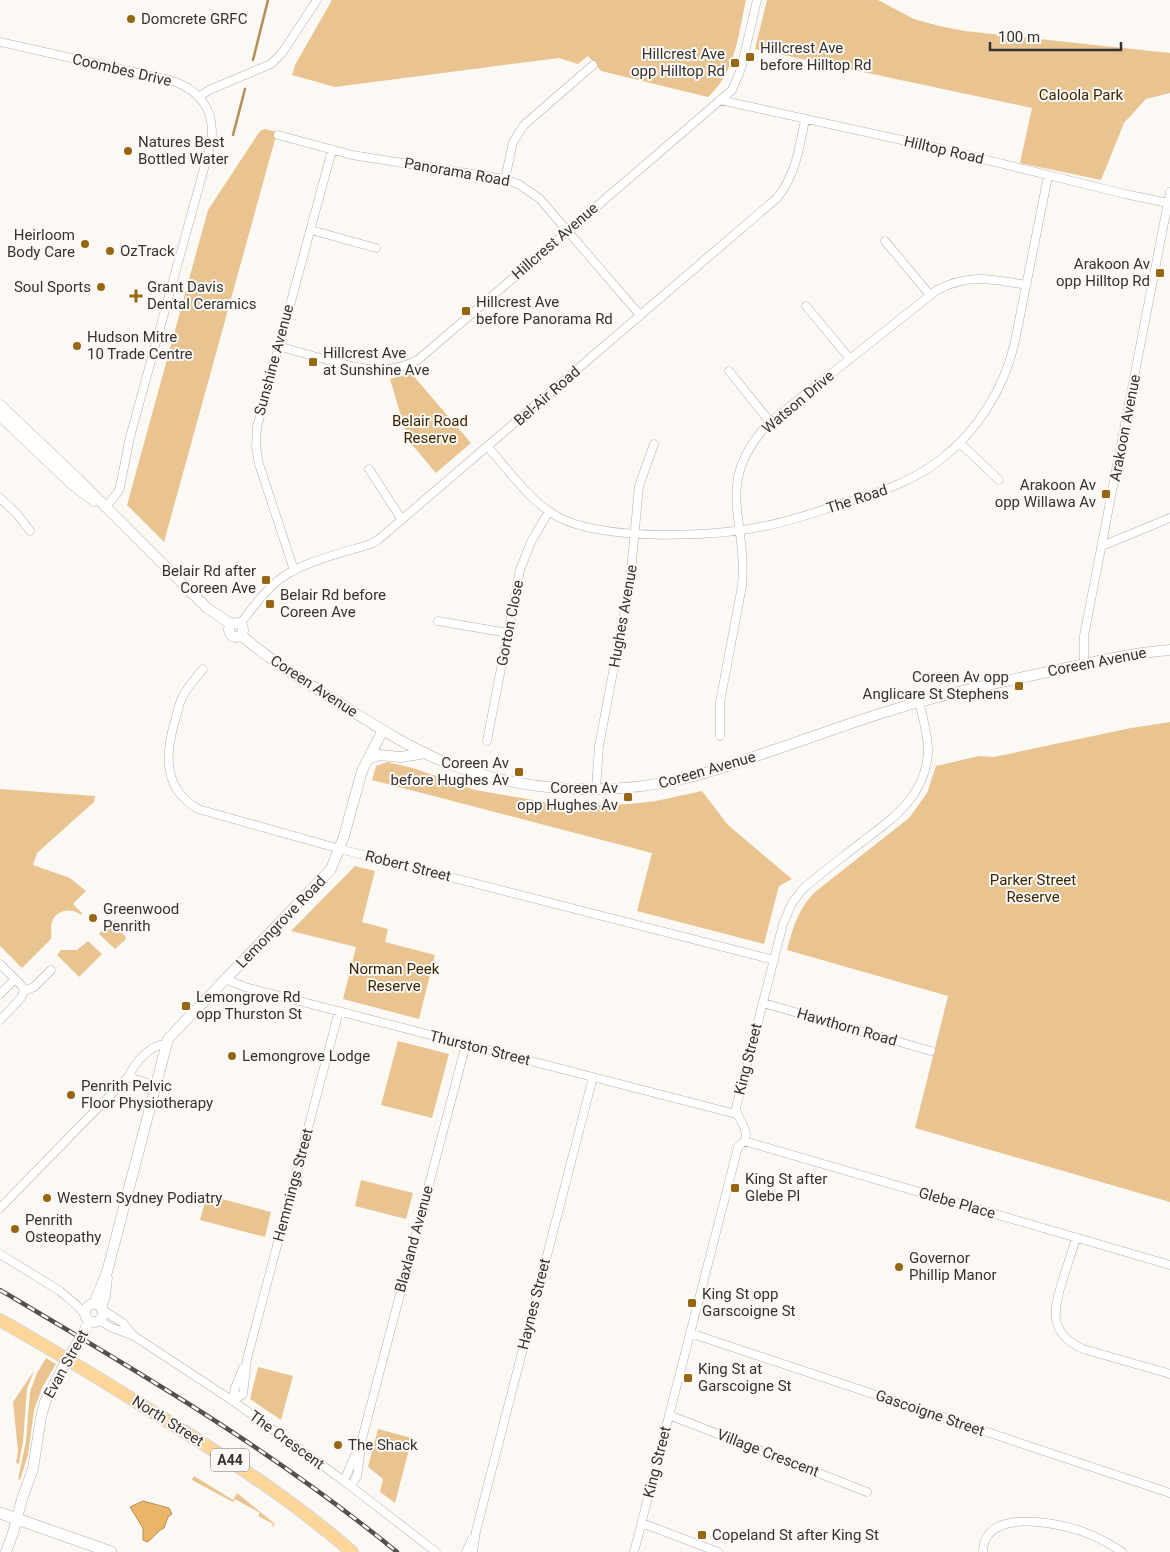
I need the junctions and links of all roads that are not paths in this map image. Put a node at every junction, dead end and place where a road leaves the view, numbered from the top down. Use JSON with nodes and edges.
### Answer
{"nodes":[{"id":1,"x":317,"y":0,"type":"edge"},
{"id":2,"x":757,"y":0,"type":"edge"},
{"id":3,"x":0,"y":42,"type":"edge"},
{"id":4,"x":593,"y":65,"type":"dead end"},
{"id":5,"x":200,"y":96,"type":"junction"},
{"id":6,"x":720,"y":100,"type":"junction"},
{"id":7,"x":805,"y":120,"type":"junction"},
{"id":8,"x":278,"y":135,"type":"dead end"},
{"id":9,"x":332,"y":150,"type":"junction"},
{"id":10,"x":1048,"y":176,"type":"junction"},
{"id":11,"x":505,"y":179,"type":"junction"},
{"id":12,"x":1170,"y":192,"type":"edge"},
{"id":13,"x":1168,"y":202,"type":"junction"},
{"id":14,"x":311,"y":230,"type":"junction"},
{"id":15,"x":567,"y":231,"type":"junction"},
{"id":16,"x":885,"y":241,"type":"dead end"},
{"id":17,"x":376,"y":248,"type":"dead end"},
{"id":18,"x":1026,"y":285,"type":"junction"},
{"id":19,"x":930,"y":295,"type":"junction"},
{"id":20,"x":806,"y":306,"type":"dead end"},
{"id":21,"x":640,"y":315,"type":"junction"},
{"id":22,"x":278,"y":346,"type":"junction"},
{"id":23,"x":850,"y":359,"type":"junction"},
{"id":24,"x":729,"y":371,"type":"dead end"},
{"id":25,"x":0,"y":405,"type":"edge"},
{"id":26,"x":0,"y":416,"type":"edge"},
{"id":27,"x":770,"y":422,"type":"junction"},
{"id":28,"x":960,"y":443,"type":"junction"},
{"id":29,"x":654,"y":444,"type":"dead end"},
{"id":30,"x":488,"y":447,"type":"junction"},
{"id":31,"x":369,"y":469,"type":"dead end"},
{"id":32,"x":998,"y":480,"type":"dead end"},
{"id":33,"x":0,"y":498,"type":"edge"},
{"id":34,"x":105,"y":508,"type":"junction"},
{"id":35,"x":550,"y":511,"type":"junction"},
{"id":36,"x":1170,"y":518,"type":"edge"},
{"id":37,"x":402,"y":520,"type":"junction"},
{"id":38,"x":739,"y":530,"type":"junction"},
{"id":39,"x":30,"y":531,"type":"dead end"},
{"id":40,"x":635,"y":533,"type":"junction"},
{"id":41,"x":1102,"y":546,"type":"junction"},
{"id":42,"x":294,"y":570,"type":"junction"},
{"id":43,"x":438,"y":621,"type":"dead end"},
{"id":44,"x":237,"y":628,"type":"junction"},
{"id":45,"x":508,"y":633,"type":"junction"},
{"id":46,"x":1170,"y":650,"type":"edge"},
{"id":47,"x":1084,"y":664,"type":"junction"},
{"id":48,"x":203,"y":669,"type":"dead end"},
{"id":49,"x":919,"y":702,"type":"junction"},
{"id":50,"x":383,"y":730,"type":"junction"},
{"id":51,"x":720,"y":736,"type":"dead end"},
{"id":52,"x":487,"y":741,"type":"dead end"},
{"id":53,"x":426,"y":753,"type":"junction"},
{"id":54,"x":368,"y":759,"type":"junction"},
{"id":55,"x":596,"y":789,"type":"junction"},
{"id":56,"x":340,"y":849,"type":"junction"},
{"id":57,"x":774,"y":960,"type":"junction"},
{"id":58,"x":0,"y":964,"type":"edge"},
{"id":59,"x":51,"y":970,"type":"dead end"},
{"id":60,"x":226,"y":978,"type":"junction"},
{"id":61,"x":15,"y":979,"type":"junction"},
{"id":62,"x":24,"y":991,"type":"junction"},
{"id":63,"x":0,"y":994,"type":"edge"},
{"id":64,"x":763,"y":1002,"type":"junction"},
{"id":65,"x":339,"y":1011,"type":"junction"},
{"id":66,"x":0,"y":1020,"type":"edge"},
{"id":67,"x":166,"y":1044,"type":"junction"},
{"id":68,"x":466,"y":1044,"type":"junction"},
{"id":69,"x":931,"y":1051,"type":"dead end"},
{"id":70,"x":128,"y":1077,"type":"junction"},
{"id":71,"x":593,"y":1077,"type":"junction"},
{"id":72,"x":155,"y":1085,"type":"junction"},
{"id":73,"x":736,"y":1114,"type":"junction"},
{"id":74,"x":744,"y":1141,"type":"junction"},
{"id":75,"x":0,"y":1208,"type":"edge"},
{"id":76,"x":1076,"y":1238,"type":"junction"},
{"id":77,"x":0,"y":1254,"type":"edge"},
{"id":78,"x":1170,"y":1265,"type":"edge"},
{"id":79,"x":94,"y":1315,"type":"junction"},
{"id":80,"x":0,"y":1320,"type":"edge"},
{"id":81,"x":690,"y":1332,"type":"junction"},
{"id":82,"x":1170,"y":1374,"type":"edge"},
{"id":83,"x":233,"y":1401,"type":"junction"},
{"id":84,"x":669,"y":1415,"type":"junction"},
{"id":85,"x":363,"y":1435,"type":"junction"},
{"id":86,"x":344,"y":1481,"type":"junction"},
{"id":87,"x":351,"y":1486,"type":"junction"},
{"id":88,"x":867,"y":1492,"type":"dead end"},
{"id":89,"x":1170,"y":1494,"type":"edge"},
{"id":90,"x":0,"y":1513,"type":"edge"},
{"id":91,"x":17,"y":1519,"type":"junction"},
{"id":92,"x":642,"y":1523,"type":"junction"},
{"id":93,"x":476,"y":1531,"type":"junction"},
{"id":94,"x":6,"y":1552,"type":"edge"},
{"id":95,"x":111,"y":1552,"type":"edge"},
{"id":96,"x":352,"y":1552,"type":"edge"},
{"id":97,"x":436,"y":1552,"type":"edge"},
{"id":98,"x":466,"y":1552,"type":"edge"},
{"id":99,"x":473,"y":1552,"type":"edge"},
{"id":100,"x":634,"y":1552,"type":"edge"},
{"id":101,"x":718,"y":1552,"type":"edge"},
{"id":102,"x":983,"y":1552,"type":"edge"},
{"id":103,"x":1122,"y":1552,"type":"edge"}],
"edges":[{"from":1,"to":5,"type":"street"},
{"from":2,"to":6,"type":"street","name":"Hillcrest Avenue"},
{"from":3,"to":5,"type":"street","name":"Coombes Drive"},
{"from":4,"to":11,"type":"street"},
{"from":5,"to":34,"type":"street"},
{"from":6,"to":7,"type":"street","name":"Hilltop Road"},
{"from":6,"to":15,"type":"street","name":"Hillcrest Avenue"},
{"from":7,"to":10,"type":"street","name":"Hilltop Road"},
{"from":7,"to":21,"type":"street","name":"Bel-Air Road"},
{"from":8,"to":9,"type":"street","name":"Panorama Road"},
{"from":9,"to":11,"type":"street","name":"Panorama Road"},
{"from":9,"to":14,"type":"street","name":"Sunshine Avenue"},
{"from":10,"to":13,"type":"street","name":"Hilltop Road"},
{"from":10,"to":18,"type":"street","name":"The Road"},
{"from":11,"to":15,"type":"street","name":"Panorama Road"},
{"from":12,"to":13,"type":"street","name":"Arakoon Avenue"},
{"from":13,"to":41,"type":"street","name":"Arakoon Avenue"},
{"from":14,"to":17,"type":"street"},
{"from":14,"to":22,"type":"street","name":"Sunshine Avenue"},
{"from":15,"to":21,"type":"street","name":"Panorama Road"},
{"from":15,"to":22,"type":"street","name":"Hillcrest Avenue"},
{"from":16,"to":19,"type":"street"},
{"from":18,"to":19,"type":"street","name":"Watson Drive"},
{"from":18,"to":28,"type":"street","name":"The Road"},
{"from":19,"to":23,"type":"street","name":"Watson Drive"},
{"from":20,"to":23,"type":"street"},
{"from":21,"to":30,"type":"street","name":"Bel-Air Road"},
{"from":22,"to":42,"type":"street","name":"Sunshine Avenue"},
{"from":23,"to":27,"type":"street","name":"Watson Drive"},
{"from":24,"to":27,"type":"street"},
{"from":25,"to":34,"type":"street","name":"Coreen Avenue"},
{"from":26,"to":34,"type":"street","name":"Coreen Avenue"},
{"from":27,"to":38,"type":"street","name":"Watson Drive"},
{"from":28,"to":32,"type":"street"},
{"from":28,"to":38,"type":"street","name":"The Road"},
{"from":29,"to":40,"type":"street","name":"Hughes Avenue"},
{"from":30,"to":35,"type":"street","name":"The Road"},
{"from":30,"to":37,"type":"street","name":"Bel-Air Road"},
{"from":31,"to":37,"type":"street"},
{"from":33,"to":39,"type":"street"},
{"from":34,"to":44,"type":"street","name":"Coreen Avenue"},
{"from":35,"to":40,"type":"street","name":"The Road"},
{"from":35,"to":45,"type":"street","name":"Gorton Close"},
{"from":36,"to":41,"type":"street"},
{"from":37,"to":42,"type":"street","name":"Bel-Air Road"},
{"from":38,"to":40,"type":"street","name":"The Road"},
{"from":38,"to":51,"type":"street","name":"Watson Drive"},
{"from":40,"to":55,"type":"street","name":"Hughes Avenue"},
{"from":41,"to":47,"type":"street","name":"Arakoon Avenue"},
{"from":42,"to":44,"type":"street","name":"Bel-Air Road"},
{"from":43,"to":45,"type":"street"},
{"from":44,"to":50,"type":"street","name":"Coreen Avenue"},
{"from":45,"to":52,"type":"street","name":"Gorton Close"},
{"from":46,"to":47,"type":"street","name":"Coreen Avenue"},
{"from":47,"to":49,"type":"street","name":"Coreen Avenue"},
{"from":48,"to":56,"type":"street","name":"Robert Street"},
{"from":49,"to":55,"type":"street","name":"Coreen Avenue"},
{"from":49,"to":57,"type":"street","name":"King Street"},
{"from":50,"to":53,"type":"street","name":"Coreen Avenue"},
{"from":50,"to":54,"type":"street","name":"Lemongrove Road"},
{"from":53,"to":54,"type":"street"},
{"from":53,"to":55,"type":"street","name":"Coreen Avenue"},
{"from":54,"to":56,"type":"street","name":"Lemongrove Road"},
{"from":56,"to":57,"type":"street","name":"Robert Street"},
{"from":56,"to":60,"type":"street","name":"Lemongrove Road"},
{"from":57,"to":64,"type":"street","name":"King Street"},
{"from":58,"to":61,"type":"street"},
{"from":59,"to":62,"type":"street"},
{"from":60,"to":65,"type":"street","name":"Thurston Street"},
{"from":60,"to":67,"type":"street","name":"Lemongrove Road"},
{"from":61,"to":62,"type":"street"},
{"from":61,"to":63,"type":"street"},
{"from":62,"to":66,"type":"street"},
{"from":64,"to":69,"type":"street","name":"Hawthorn Road"},
{"from":64,"to":73,"type":"street","name":"King Street"},
{"from":65,"to":68,"type":"street","name":"Thurston Street"},
{"from":65,"to":83,"type":"street","name":"Hemmings Street"},
{"from":67,"to":70,"type":"street","name":"Lemongrove Road"},
{"from":67,"to":72,"type":"street","name":"Evan Street"},
{"from":68,"to":71,"type":"street","name":"Thurston Street"},
{"from":68,"to":85,"type":"street","name":"Blaxland Avenue"},
{"from":70,"to":72,"type":"street"},
{"from":70,"to":75,"type":"street","name":"Lemongrove Road"},
{"from":71,"to":73,"type":"street","name":"Thurston Street"},
{"from":71,"to":93,"type":"street","name":"Haynes Street"},
{"from":72,"to":79,"type":"street","name":"Evan Street"},
{"from":73,"to":74,"type":"street","name":"King Street"},
{"from":74,"to":76,"type":"street","name":"Glebe Place"},
{"from":74,"to":81,"type":"street","name":"King Street"},
{"from":76,"to":78,"type":"street","name":"Glebe Place"},
{"from":76,"to":82,"type":"street"},
{"from":77,"to":79,"type":"street","name":"The Crescent"},
{"from":79,"to":83,"type":"street","name":"The Crescent"},
{"from":79,"to":91,"type":"street","name":"Evan Street","bridge":true},
{"from":80,"to":96,"type":"highway","name":"North Street","number":"A44"},
{"from":81,"to":84,"type":"street","name":"King Street"},
{"from":81,"to":89,"type":"street","name":"Gascoigne Street"},
{"from":83,"to":86,"type":"street","name":"The Crescent"},
{"from":84,"to":88,"type":"street","name":"Village Crescent"},
{"from":84,"to":92,"type":"street","name":"King Street"},
{"from":85,"to":86,"type":"street","name":"Blaxland Avenue"},
{"from":85,"to":87,"type":"street","name":"Blaxland Avenue"},
{"from":86,"to":87,"type":"street","name":"The Crescent"},
{"from":87,"to":97,"type":"street","name":"The Crescent"},
{"from":90,"to":91,"type":"main road"},
{"from":91,"to":94,"type":"street","name":"Evan Street"},
{"from":91,"to":95,"type":"main road"},
{"from":92,"to":100,"type":"street","name":"King Street"},
{"from":92,"to":101,"type":"street"},
{"from":93,"to":98,"type":"street","name":"Haynes Street"},
{"from":93,"to":99,"type":"street","name":"Haynes Street"},
{"from":102,"to":103,"type":"street"}]}
